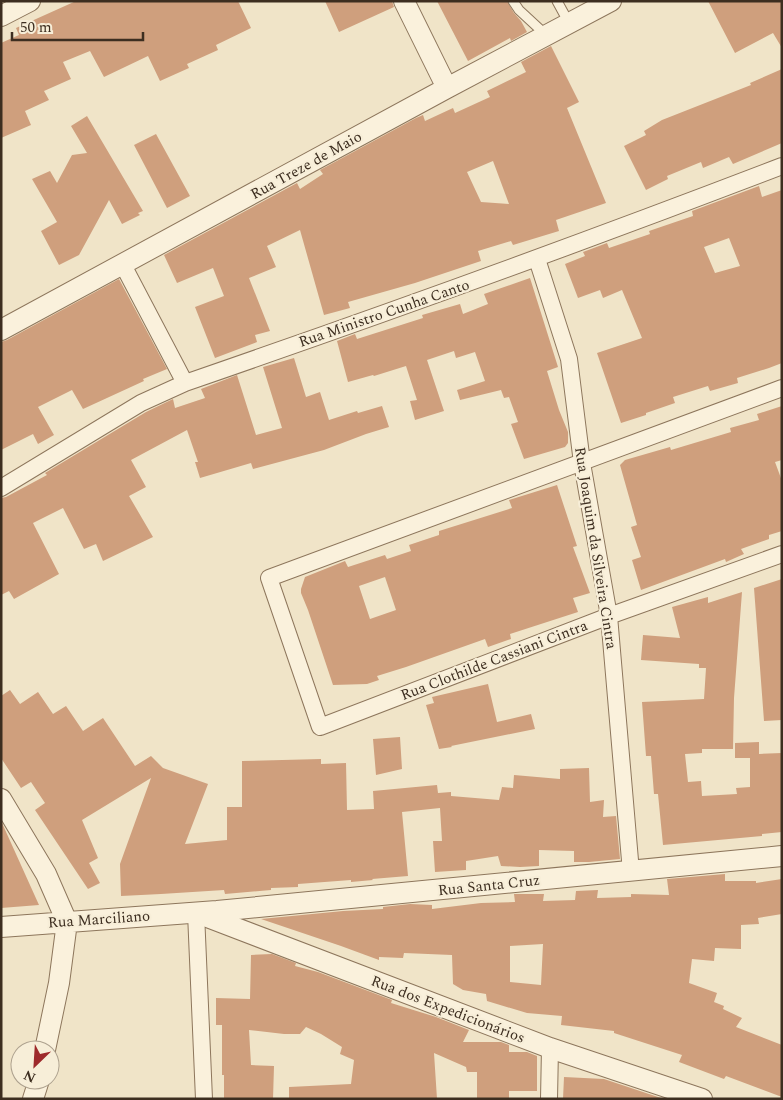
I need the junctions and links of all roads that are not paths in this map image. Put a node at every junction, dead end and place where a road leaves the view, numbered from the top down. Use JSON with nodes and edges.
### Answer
{"nodes":[{"id":1,"x":30,"y":1,"type":"edge"},
{"id":2,"x":404,"y":1,"type":"edge"},
{"id":3,"x":525,"y":1,"type":"edge"},
{"id":4,"x":557,"y":1,"type":"edge"},
{"id":5,"x":611,"y":1,"type":"edge"},
{"id":6,"x":514,"y":3,"type":"edge"},
{"id":7,"x":1,"y":16,"type":"edge"},
{"id":8,"x":569,"y":24,"type":"junction"},
{"id":9,"x":546,"y":36,"type":"junction"},
{"id":10,"x":447,"y":88,"type":"junction"},
{"id":11,"x":782,"y":166,"type":"edge"},
{"id":12,"x":537,"y":259,"type":"junction"},
{"id":13,"x":123,"y":265,"type":"junction"},
{"id":14,"x":1,"y":330,"type":"edge"},
{"id":15,"x":185,"y":383,"type":"junction"},
{"id":16,"x":782,"y":388,"type":"edge"},
{"id":17,"x":582,"y":462,"type":"junction"},
{"id":18,"x":1,"y":488,"type":"edge"},
{"id":19,"x":782,"y":554,"type":"edge"},
{"id":20,"x":610,"y":616,"type":"junction"},
{"id":21,"x":1,"y":799,"type":"edge"},
{"id":22,"x":782,"y":856,"type":"edge"},
{"id":23,"x":631,"y":872,"type":"junction"},
{"id":24,"x":196,"y":913,"type":"junction"},
{"id":25,"x":67,"y":922,"type":"junction"},
{"id":26,"x":1,"y":927,"type":"edge"},
{"id":27,"x":47,"y":1040,"type":"edge"},
{"id":28,"x":550,"y":1048,"type":"junction"},
{"id":29,"x":204,"y":1099,"type":"edge"},
{"id":30,"x":549,"y":1099,"type":"edge"},
{"id":31,"x":702,"y":1099,"type":"edge"}],
"edges":[{"from":1,"to":7,"type":"street"},
{"from":2,"to":10,"type":"street"},
{"from":3,"to":6,"type":"lane"},
{"from":4,"to":8,"type":"lane"},
{"from":5,"to":8,"type":"street","name":"Rua Treze de Maio"},
{"from":6,"to":9,"type":"lane"},
{"from":8,"to":9,"type":"street","name":"Rua Treze de Maio"},
{"from":9,"to":10,"type":"street","name":"Rua Treze de Maio"},
{"from":10,"to":13,"type":"street","name":"Rua Treze de Maio"},
{"from":11,"to":12,"type":"street","name":"Rua Ministro Cunha Canto"},
{"from":12,"to":15,"type":"street","name":"Rua Ministro Cunha Canto"},
{"from":12,"to":17,"type":"street","name":"Rua Joaquim da Silveira Cintra"},
{"from":13,"to":14,"type":"street","name":"Rua Treze de Maio"},
{"from":13,"to":15,"type":"street"},
{"from":15,"to":18,"type":"street","name":"Rua Ministro Cunha Canto"},
{"from":16,"to":17,"type":"street"},
{"from":17,"to":20,"type":"street","name":"Rua Joaquim da Silveira Cintra"},
{"from":17,"to":20,"type":"street","name":"Rua Clothilde Cassiani Cintra"},
{"from":19,"to":20,"type":"street","name":"Rua Clothilde Cassiani Cintra"},
{"from":20,"to":23,"type":"street","name":"Rua Joaquim da Silveira Cintra"},
{"from":21,"to":25,"type":"street"},
{"from":22,"to":23,"type":"street","name":"Rua Santa Cruz"},
{"from":23,"to":24,"type":"street","name":"Rua Santa Cruz"},
{"from":24,"to":25,"type":"street","name":"Rua Marciliano"},
{"from":24,"to":28,"type":"street","name":"Rua dos Expedicionários"},
{"from":24,"to":29,"type":"street"},
{"from":25,"to":26,"type":"street","name":"Rua Marciliano"},
{"from":25,"to":27,"type":"street"},
{"from":28,"to":30,"type":"street"},
{"from":28,"to":31,"type":"street","name":"Rua dos Expedicionários"}]}
